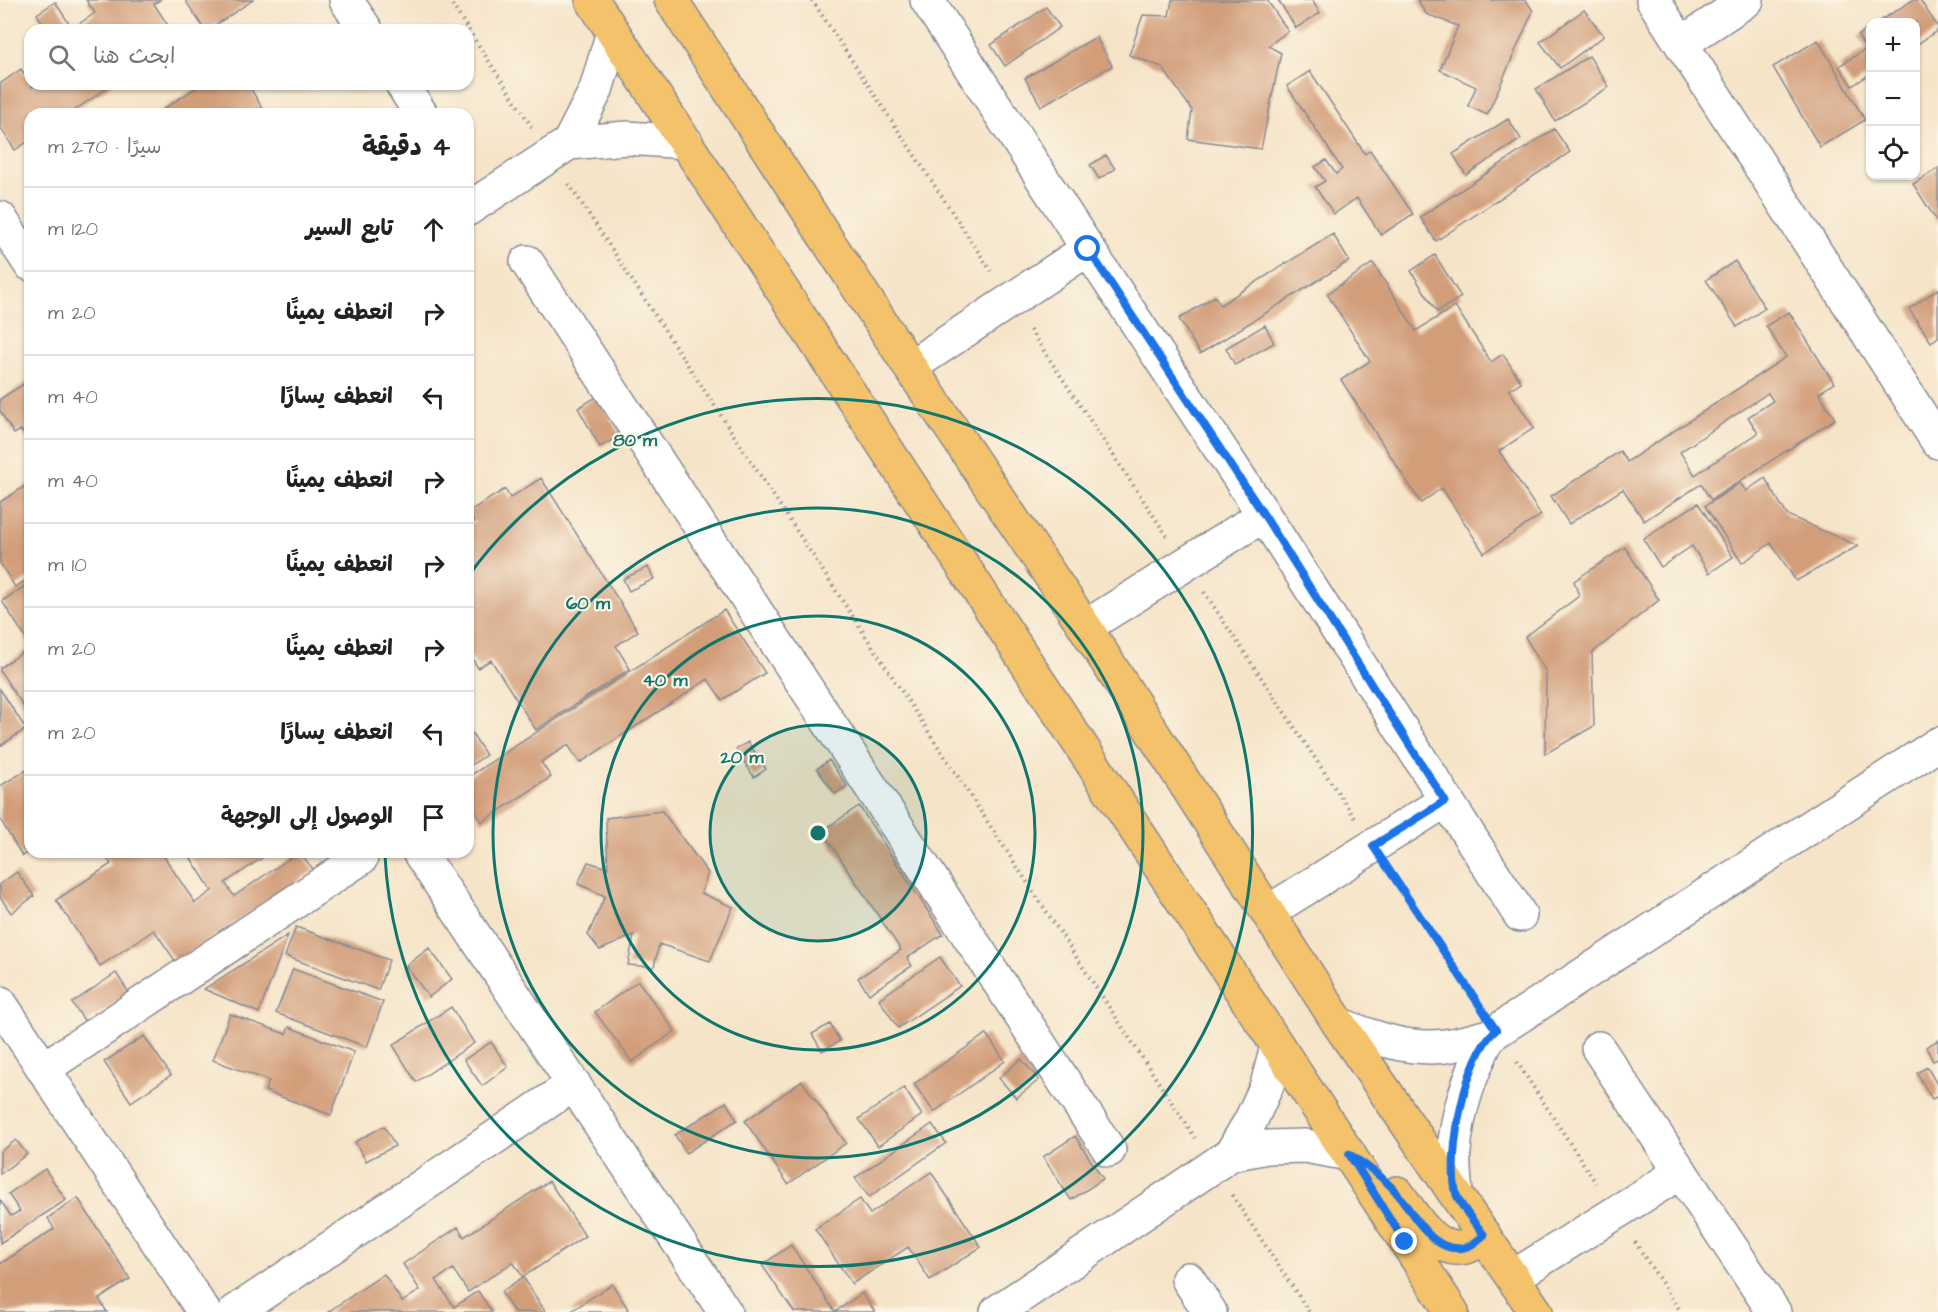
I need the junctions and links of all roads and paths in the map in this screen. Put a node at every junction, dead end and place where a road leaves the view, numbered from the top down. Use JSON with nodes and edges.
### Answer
{"nodes":[{"id":1,"x":346,"y":0,"type":"edge"},
{"id":2,"x":449,"y":0,"type":"edge"},
{"id":3,"x":592,"y":0,"type":"edge"},
{"id":4,"x":812,"y":0,"type":"edge"},
{"id":5,"x":927,"y":0,"type":"edge"},
{"id":6,"x":1653,"y":0,"type":"edge"},
{"id":7,"x":1747,"y":0,"type":"edge"},
{"id":8,"x":677,"y":2,"type":"edge"},
{"id":9,"x":362,"y":24,"type":"edge"},
{"id":10,"x":467,"y":24,"type":"edge"},
{"id":11,"x":613,"y":32,"type":"junction"},
{"id":12,"x":474,"y":34,"type":"edge"},
{"id":13,"x":1682,"y":43,"type":"junction"},
{"id":14,"x":406,"y":90,"type":"edge"},
{"id":15,"x":417,"y":108,"type":"edge"},
{"id":16,"x":686,"y":142,"type":"junction"},
{"id":17,"x":559,"y":149,"type":"junction"},
{"id":18,"x":474,"y":205,"type":"edge"},
{"id":19,"x":0,"y":218,"type":"edge"},
{"id":20,"x":1088,"y":249,"type":"junction"},
{"id":21,"x":24,"y":255,"type":"edge"},
{"id":22,"x":527,"y":262,"type":"dead end"},
{"id":23,"x":1010,"y":300,"type":"junction"},
{"id":24,"x":910,"y":367,"type":"junction"},
{"id":25,"x":1928,"y":402,"type":"edge"},
{"id":26,"x":1938,"y":442,"type":"edge"},
{"id":27,"x":1264,"y":515,"type":"junction"},
{"id":28,"x":1186,"y":564,"type":"junction"},
{"id":29,"x":1085,"y":627,"type":"junction"},
{"id":30,"x":1938,"y":744,"type":"edge"},
{"id":31,"x":1445,"y":801,"type":"junction"},
{"id":32,"x":1373,"y":846,"type":"junction"},
{"id":33,"x":361,"y":858,"type":"dead end"},
{"id":34,"x":423,"y":858,"type":"edge"},
{"id":35,"x":1268,"y":912,"type":"junction"},
{"id":36,"x":1520,"y":915,"type":"dead end"},
{"id":37,"x":0,"y":1003,"type":"edge"},
{"id":38,"x":1339,"y":1024,"type":"junction"},
{"id":39,"x":1492,"y":1033,"type":"junction"},
{"id":40,"x":1277,"y":1047,"type":"junction"},
{"id":41,"x":1598,"y":1048,"type":"dead end"},
{"id":42,"x":43,"y":1069,"type":"junction"},
{"id":43,"x":574,"y":1084,"type":"junction"},
{"id":44,"x":1108,"y":1150,"type":"dead end"},
{"id":45,"x":1349,"y":1154,"type":"junction"},
{"id":46,"x":1222,"y":1160,"type":"junction"},
{"id":47,"x":1681,"y":1172,"type":"junction"},
{"id":48,"x":1456,"y":1194,"type":"junction"},
{"id":49,"x":1615,"y":1212,"type":"junction"},
{"id":50,"x":1484,"y":1235,"type":"junction"},
{"id":51,"x":1513,"y":1277,"type":"junction"},
{"id":52,"x":1188,"y":1279,"type":"dead end"},
{"id":53,"x":204,"y":1312,"type":"edge"},
{"id":54,"x":235,"y":1312,"type":"edge"},
{"id":55,"x":725,"y":1312,"type":"edge"},
{"id":56,"x":997,"y":1312,"type":"edge"},
{"id":57,"x":1210,"y":1312,"type":"edge"},
{"id":58,"x":1309,"y":1312,"type":"edge"},
{"id":59,"x":1452,"y":1312,"type":"edge"},
{"id":60,"x":1536,"y":1312,"type":"edge"},
{"id":61,"x":1681,"y":1312,"type":"edge"},
{"id":62,"x":1774,"y":1312,"type":"edge"}],
"edges":[{"from":1,"to":9,"type":"street"},
{"from":2,"to":10,"type":"path"},
{"from":3,"to":11,"type":"main road"},
{"from":4,"to":23,"type":"path"},
{"from":5,"to":20,"type":"street"},
{"from":6,"to":13,"type":"street"},
{"from":7,"to":13,"type":"street"},
{"from":8,"to":24,"type":"main road"},
{"from":11,"to":16,"type":"main road"},
{"from":11,"to":17,"type":"street"},
{"from":12,"to":17,"type":"path"},
{"from":13,"to":25,"type":"street"},
{"from":14,"to":15,"type":"street"},
{"from":16,"to":17,"type":"street"},
{"from":16,"to":40,"type":"main road"},
{"from":17,"to":18,"type":"street"},
{"from":17,"to":46,"type":"path"},
{"from":19,"to":21,"type":"street"},
{"from":20,"to":23,"type":"street"},
{"from":20,"to":27,"type":"street"},
{"from":22,"to":44,"type":"street"},
{"from":23,"to":24,"type":"street"},
{"from":23,"to":28,"type":"path"},
{"from":24,"to":29,"type":"main road"},
{"from":25,"to":26,"type":"street"},
{"from":27,"to":28,"type":"street"},
{"from":27,"to":31,"type":"street"},
{"from":28,"to":29,"type":"street"},
{"from":28,"to":32,"type":"path"},
{"from":29,"to":35,"type":"main road"},
{"from":30,"to":39,"type":"street"},
{"from":31,"to":32,"type":"street"},
{"from":31,"to":36,"type":"street"},
{"from":32,"to":35,"type":"street"},
{"from":32,"to":39,"type":"path"},
{"from":33,"to":42,"type":"street"},
{"from":34,"to":43,"type":"street"},
{"from":35,"to":38,"type":"main road"},
{"from":37,"to":42,"type":"street"},
{"from":38,"to":39,"type":"street"},
{"from":38,"to":48,"type":"main road"},
{"from":39,"to":48,"type":"street"},
{"from":39,"to":49,"type":"path"},
{"from":40,"to":45,"type":"main road"},
{"from":40,"to":46,"type":"street"},
{"from":41,"to":47,"type":"street"},
{"from":42,"to":53,"type":"street"},
{"from":43,"to":54,"type":"street"},
{"from":43,"to":55,"type":"street"},
{"from":45,"to":46,"type":"street"},
{"from":45,"to":50,"type":"main road"},
{"from":45,"to":59,"type":"main road"},
{"from":46,"to":56,"type":"street"},
{"from":46,"to":58,"type":"path"},
{"from":47,"to":49,"type":"street"},
{"from":47,"to":62,"type":"street"},
{"from":48,"to":50,"type":"main road"},
{"from":49,"to":51,"type":"street"},
{"from":49,"to":61,"type":"path"},
{"from":50,"to":51,"type":"main road"},
{"from":51,"to":60,"type":"main road"},
{"from":52,"to":57,"type":"street"}]}
